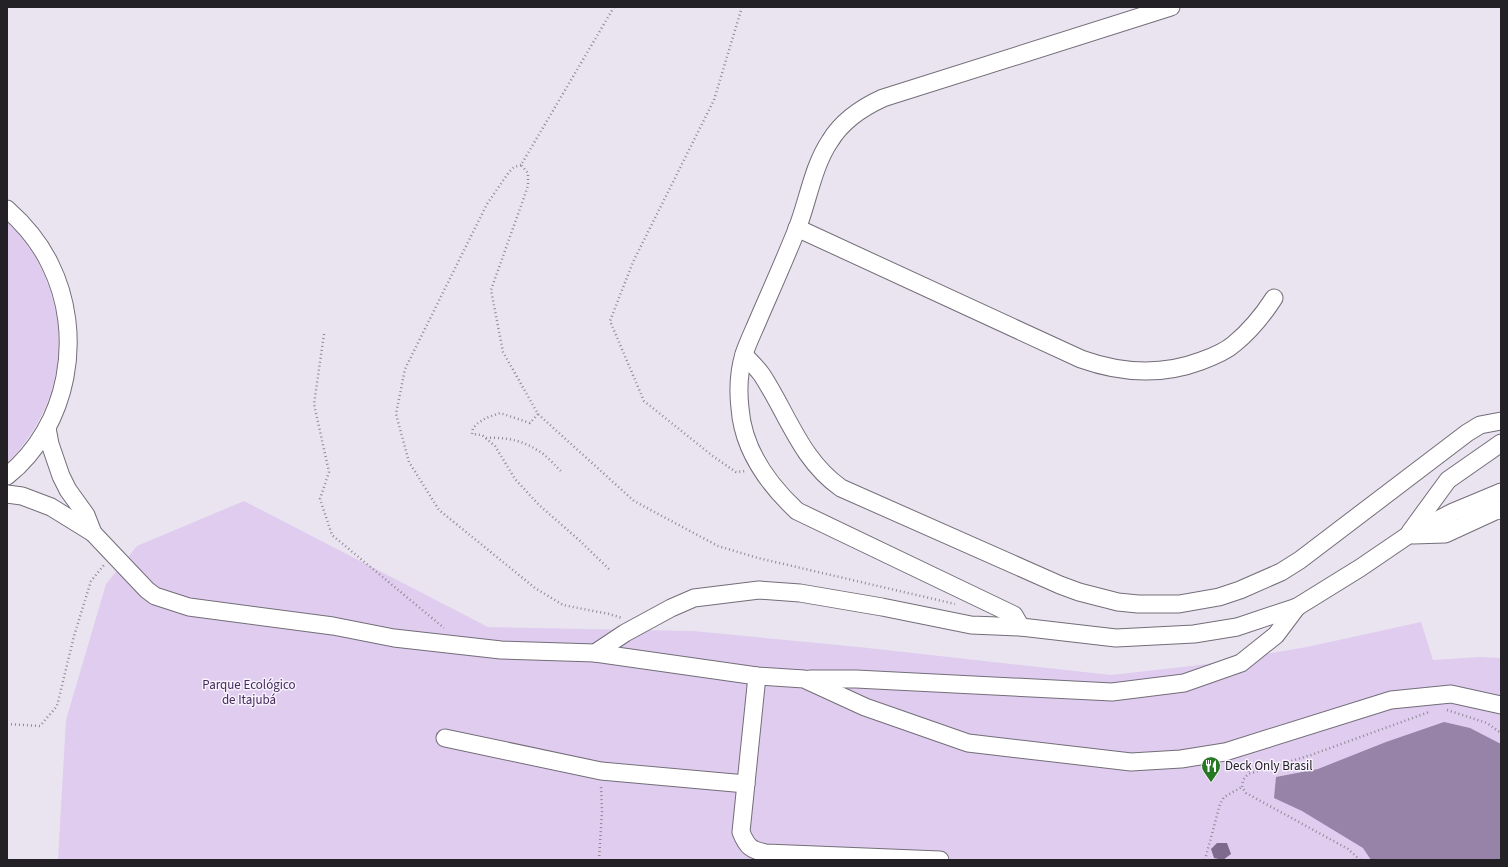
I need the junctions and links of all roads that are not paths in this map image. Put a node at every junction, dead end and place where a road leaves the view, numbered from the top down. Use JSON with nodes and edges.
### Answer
{"nodes":[{"id":1,"x":1171,"y":7,"type":"edge"},
{"id":2,"x":7,"y":210,"type":"edge"},
{"id":3,"x":797,"y":228,"type":"junction"},
{"id":4,"x":1274,"y":298,"type":"dead end"},
{"id":5,"x":744,"y":354,"type":"junction"},
{"id":6,"x":1501,"y":421,"type":"edge"},
{"id":7,"x":47,"y":428,"type":"junction"},
{"id":8,"x":1501,"y":443,"type":"edge"},
{"id":9,"x":7,"y":476,"type":"edge"},
{"id":10,"x":1501,"y":492,"type":"edge"},
{"id":11,"x":7,"y":494,"type":"edge"},
{"id":12,"x":1501,"y":510,"type":"edge"},
{"id":13,"x":93,"y":533,"type":"junction"},
{"id":14,"x":1407,"y":536,"type":"junction"},
{"id":15,"x":1298,"y":607,"type":"junction"},
{"id":16,"x":1021,"y":627,"type":"junction"},
{"id":17,"x":595,"y":653,"type":"junction"},
{"id":18,"x":758,"y":676,"type":"junction"},
{"id":19,"x":804,"y":679,"type":"junction"},
{"id":20,"x":1501,"y":705,"type":"edge"},
{"id":21,"x":445,"y":738,"type":"dead end"},
{"id":22,"x":746,"y":784,"type":"junction"},
{"id":23,"x":940,"y":860,"type":"edge"}],
"edges":[{"from":1,"to":3,"type":"street"},
{"from":2,"to":7,"type":"street"},
{"from":3,"to":4,"type":"street"},
{"from":3,"to":5,"type":"street"},
{"from":5,"to":6,"type":"street"},
{"from":5,"to":16,"type":"street"},
{"from":7,"to":9,"type":"street"},
{"from":7,"to":13,"type":"street"},
{"from":8,"to":14,"type":"street"},
{"from":10,"to":14,"type":"street"},
{"from":11,"to":13,"type":"street"},
{"from":12,"to":14,"type":"street"},
{"from":13,"to":17,"type":"street"},
{"from":14,"to":15,"type":"street"},
{"from":15,"to":16,"type":"street"},
{"from":15,"to":19,"type":"street"},
{"from":16,"to":17,"type":"street"},
{"from":17,"to":18,"type":"street"},
{"from":18,"to":19,"type":"street"},
{"from":18,"to":22,"type":"street"},
{"from":19,"to":20,"type":"street"},
{"from":21,"to":22,"type":"street"},
{"from":22,"to":23,"type":"street"}]}
